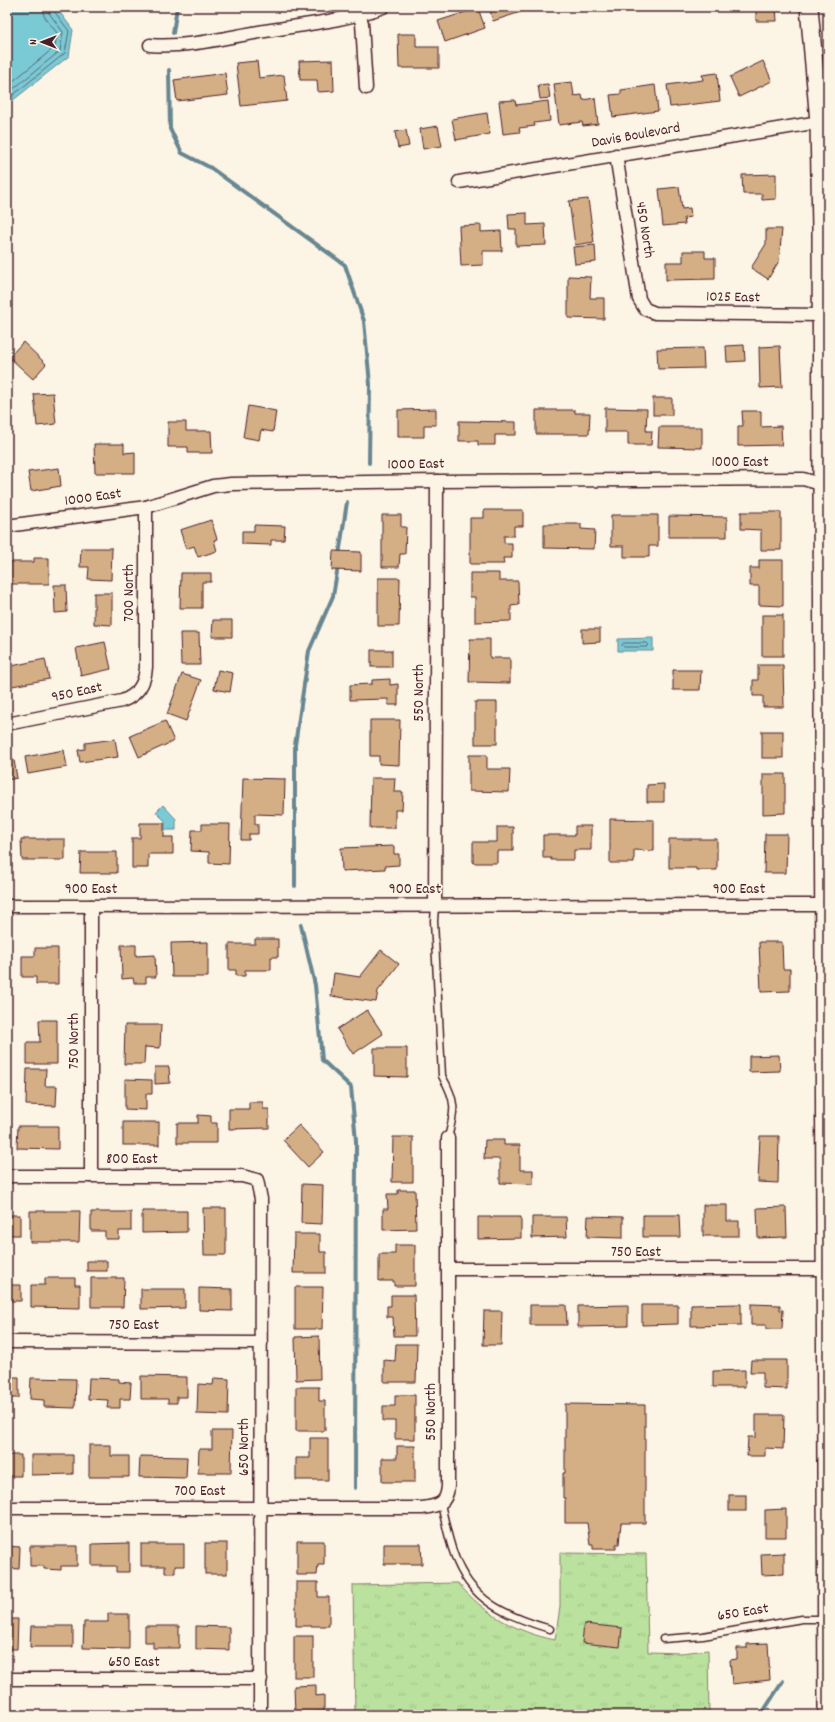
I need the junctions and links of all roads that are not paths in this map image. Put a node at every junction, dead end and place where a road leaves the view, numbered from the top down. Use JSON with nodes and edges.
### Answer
{"nodes":[{"id":1,"x":383,"y":7,"type":"edge"},
{"id":2,"x":809,"y":7,"type":"edge"},
{"id":3,"x":358,"y":10,"type":"edge"},
{"id":4,"x":150,"y":45,"type":"dead end"},
{"id":5,"x":366,"y":88,"type":"dead end"},
{"id":6,"x":819,"y":122,"type":"junction"},
{"id":7,"x":616,"y":155,"type":"junction"},
{"id":8,"x":459,"y":182,"type":"dead end"},
{"id":9,"x":645,"y":309,"type":"joint"},
{"id":10,"x":821,"y":315,"type":"junction"},
{"id":11,"x":437,"y":481,"type":"junction"},
{"id":12,"x":825,"y":486,"type":"edge"},
{"id":13,"x":146,"y":507,"type":"junction"},
{"id":14,"x":7,"y":526,"type":"edge"},
{"id":15,"x":144,"y":679,"type":"joint"},
{"id":16,"x":7,"y":724,"type":"edge"},
{"id":17,"x":7,"y":906,"type":"edge"},
{"id":18,"x":91,"y":906,"type":"junction"},
{"id":19,"x":435,"y":906,"type":"junction"},
{"id":20,"x":823,"y":906,"type":"junction"},
{"id":21,"x":825,"y":936,"type":"edge"},
{"id":22,"x":826,"y":1113,"type":"edge"},
{"id":23,"x":448,"y":1138,"type":"joint"},
{"id":24,"x":7,"y":1176,"type":"edge"},
{"id":25,"x":91,"y":1176,"type":"junction"},
{"id":26,"x":257,"y":1180,"type":"joint"},
{"id":27,"x":448,"y":1269,"type":"junction"},
{"id":28,"x":824,"y":1269,"type":"junction"},
{"id":29,"x":826,"y":1341,"type":"edge"},
{"id":30,"x":7,"y":1342,"type":"edge"},
{"id":31,"x":261,"y":1343,"type":"junction"},
{"id":32,"x":441,"y":1504,"type":"junction"},
{"id":33,"x":7,"y":1508,"type":"edge"},
{"id":34,"x":261,"y":1508,"type":"junction"},
{"id":35,"x":827,"y":1619,"type":"edge"},
{"id":36,"x":550,"y":1629,"type":"dead end"},
{"id":37,"x":663,"y":1639,"type":"dead end"},
{"id":38,"x":7,"y":1679,"type":"edge"},
{"id":39,"x":260,"y":1679,"type":"junction"},
{"id":40,"x":260,"y":1715,"type":"edge"},
{"id":41,"x":826,"y":1715,"type":"edge"}],
"edges":[{"from":1,"to":3,"type":"street"},
{"from":2,"to":6,"type":"main road"},
{"from":3,"to":4,"type":"street"},
{"from":3,"to":5,"type":"street"},
{"from":6,"to":7,"type":"street","name":"Davis Boulevard"},
{"from":6,"to":10,"type":"main road"},
{"from":7,"to":8,"type":"street","name":"Davis Boulevard"},
{"from":7,"to":9,"type":"street","name":"450 North"},
{"from":9,"to":10,"type":"street","name":"1025 East"},
{"from":10,"to":12,"type":"main road"},
{"from":11,"to":12,"type":"street","name":"1000 East"},
{"from":11,"to":13,"type":"street","name":"1000 East"},
{"from":11,"to":19,"type":"street","name":"550 North"},
{"from":12,"to":20,"type":"main road"},
{"from":13,"to":14,"type":"street","name":"1000 East"},
{"from":13,"to":15,"type":"street","name":"700 North"},
{"from":15,"to":16,"type":"street","name":"950 East"},
{"from":17,"to":18,"type":"street","name":"900 East"},
{"from":18,"to":19,"type":"street","name":"900 East"},
{"from":18,"to":25,"type":"street","name":"750 North"},
{"from":19,"to":20,"type":"street","name":"900 East"},
{"from":19,"to":23,"type":"lane"},
{"from":20,"to":21,"type":"main road"},
{"from":21,"to":22,"type":"main road"},
{"from":22,"to":28,"type":"main road"},
{"from":23,"to":27,"type":"street","name":"550 North"},
{"from":24,"to":25,"type":"street","name":"800 East"},
{"from":25,"to":26,"type":"street","name":"800 East"},
{"from":26,"to":31,"type":"street","name":"650 North"},
{"from":27,"to":28,"type":"street","name":"750 East"},
{"from":27,"to":32,"type":"street","name":"550 North"},
{"from":28,"to":29,"type":"main road"},
{"from":29,"to":35,"type":"main road"},
{"from":30,"to":31,"type":"street","name":"750 East"},
{"from":31,"to":34,"type":"street","name":"650 North"},
{"from":32,"to":34,"type":"street","name":"700 East"},
{"from":32,"to":36,"type":"lane"},
{"from":33,"to":34,"type":"street","name":"700 East"},
{"from":34,"to":39,"type":"street","name":"650 North"},
{"from":35,"to":37,"type":"lane","name":"650 East"},
{"from":35,"to":41,"type":"main road"},
{"from":38,"to":39,"type":"street","name":"650 East"},
{"from":39,"to":40,"type":"street","name":"650 North"}]}
